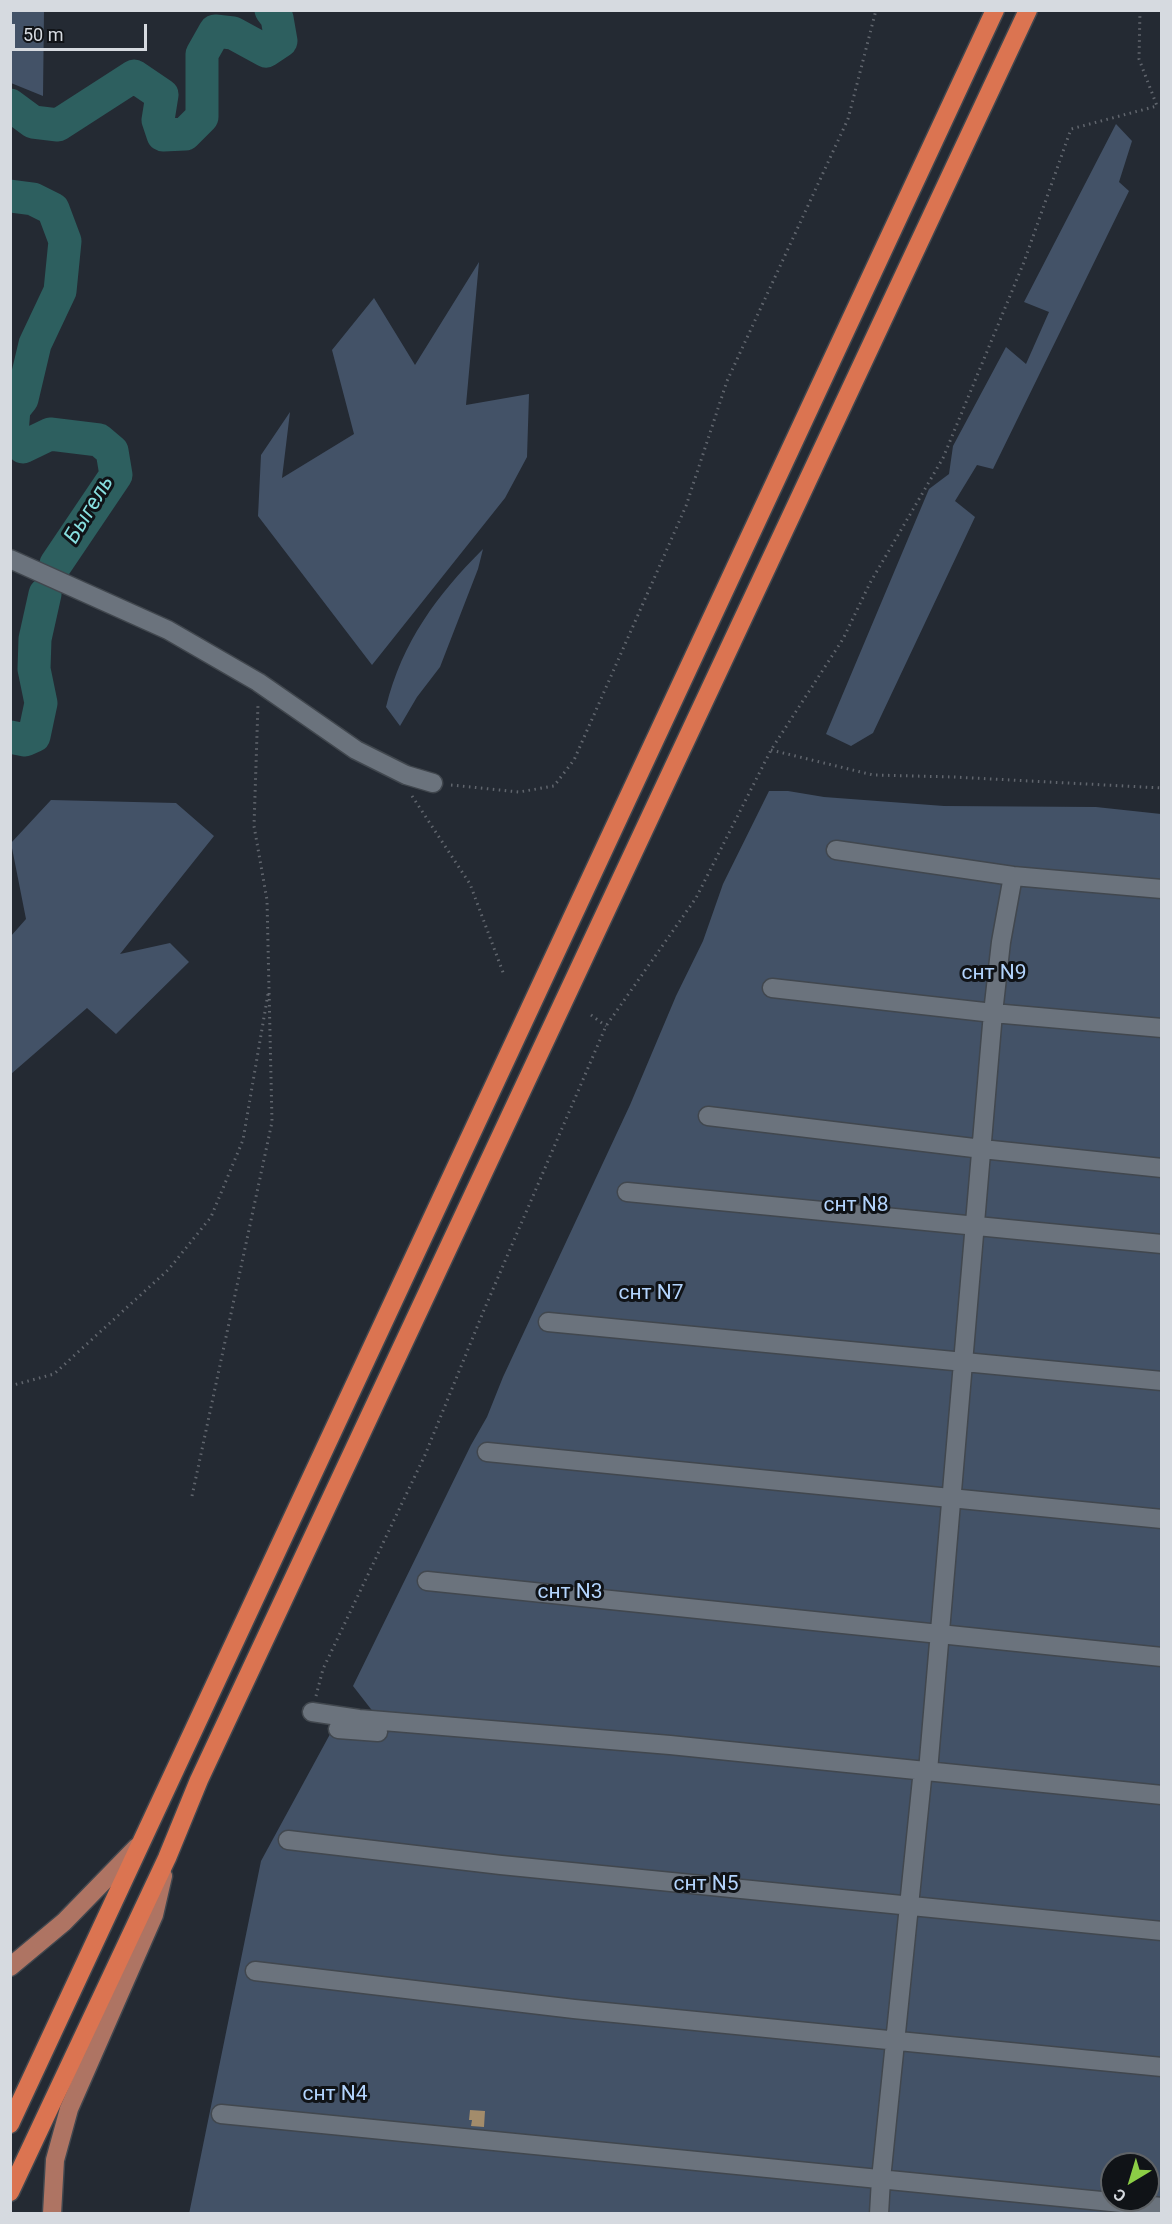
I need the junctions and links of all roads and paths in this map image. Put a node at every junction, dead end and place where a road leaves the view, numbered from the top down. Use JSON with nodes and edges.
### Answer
{"nodes":[{"id":1,"x":876,"y":10,"type":"edge"},
{"id":2,"x":995,"y":10,"type":"edge"},
{"id":3,"x":1028,"y":10,"type":"edge"},
{"id":4,"x":1140,"y":10,"type":"edge"},
{"id":5,"x":10,"y":559,"type":"edge"},
{"id":6,"x":258,"y":682,"type":"junction"},
{"id":7,"x":771,"y":750,"type":"junction"},
{"id":8,"x":406,"y":776,"type":"junction"},
{"id":9,"x":433,"y":783,"type":"joint"},
{"id":10,"x":1161,"y":788,"type":"edge"},
{"id":11,"x":837,"y":850,"type":"dead end"},
{"id":12,"x":1013,"y":876,"type":"junction"},
{"id":13,"x":1161,"y":889,"type":"edge"},
{"id":14,"x":504,"y":975,"type":"dead end"},
{"id":15,"x":269,"y":986,"type":"junction"},
{"id":16,"x":772,"y":988,"type":"dead end"},
{"id":17,"x":993,"y":1012,"type":"junction"},
{"id":18,"x":591,"y":1015,"type":"dead end"},
{"id":19,"x":606,"y":1026,"type":"junction"},
{"id":20,"x":1161,"y":1028,"type":"edge"},
{"id":21,"x":708,"y":1116,"type":"dead end"},
{"id":22,"x":982,"y":1149,"type":"junction"},
{"id":23,"x":1161,"y":1168,"type":"edge"},
{"id":24,"x":627,"y":1192,"type":"dead end"},
{"id":25,"x":975,"y":1226,"type":"junction"},
{"id":26,"x":1161,"y":1244,"type":"edge"},
{"id":27,"x":548,"y":1322,"type":"dead end"},
{"id":28,"x":963,"y":1363,"type":"junction"},
{"id":29,"x":1161,"y":1381,"type":"edge"},
{"id":30,"x":10,"y":1386,"type":"edge"},
{"id":31,"x":488,"y":1452,"type":"dead end"},
{"id":32,"x":192,"y":1496,"type":"dead end"},
{"id":33,"x":951,"y":1498,"type":"junction"},
{"id":34,"x":1161,"y":1519,"type":"edge"},
{"id":35,"x":427,"y":1581,"type":"dead end"},
{"id":36,"x":939,"y":1634,"type":"junction"},
{"id":37,"x":1161,"y":1657,"type":"edge"},
{"id":38,"x":312,"y":1712,"type":"joint"},
{"id":39,"x":338,"y":1729,"type":"dead end"},
{"id":40,"x":925,"y":1775,"type":"junction"},
{"id":41,"x":1161,"y":1795,"type":"edge"},
{"id":42,"x":1161,"y":1805,"type":"edge"},
{"id":43,"x":288,"y":1840,"type":"dead end"},
{"id":44,"x":143,"y":1842,"type":"junction"},
{"id":45,"x":167,"y":1858,"type":"junction"},
{"id":46,"x":909,"y":1905,"type":"junction"},
{"id":47,"x":1161,"y":1931,"type":"edge"},
{"id":48,"x":10,"y":1967,"type":"edge"},
{"id":49,"x":255,"y":1971,"type":"dead end"},
{"id":50,"x":895,"y":2039,"type":"junction"},
{"id":51,"x":1161,"y":2067,"type":"edge"},
{"id":52,"x":221,"y":2114,"type":"dead end"},
{"id":53,"x":10,"y":2124,"type":"edge"},
{"id":54,"x":881,"y":2179,"type":"junction"},
{"id":55,"x":10,"y":2192,"type":"edge"},
{"id":56,"x":1161,"y":2207,"type":"edge"},
{"id":57,"x":52,"y":2214,"type":"edge"},
{"id":58,"x":879,"y":2214,"type":"edge"}],
"edges":[{"from":1,"to":9,"type":"path"},
{"from":2,"to":44,"type":"highway"},
{"from":3,"to":45,"type":"highway"},
{"from":4,"to":7,"type":"path"},
{"from":5,"to":6,"type":"street"},
{"from":6,"to":8,"type":"street"},
{"from":6,"to":15,"type":"path"},
{"from":7,"to":10,"type":"path"},
{"from":7,"to":19,"type":"path"},
{"from":8,"to":9,"type":"street"},
{"from":8,"to":14,"type":"path"},
{"from":11,"to":12,"type":"street"},
{"from":12,"to":13,"type":"street"},
{"from":12,"to":17,"type":"street"},
{"from":15,"to":30,"type":"path"},
{"from":15,"to":32,"type":"path"},
{"from":16,"to":17,"type":"street"},
{"from":17,"to":20,"type":"street"},
{"from":17,"to":22,"type":"street"},
{"from":18,"to":19,"type":"path"},
{"from":19,"to":38,"type":"path"},
{"from":21,"to":22,"type":"street"},
{"from":22,"to":23,"type":"street"},
{"from":22,"to":25,"type":"street"},
{"from":24,"to":25,"type":"street"},
{"from":25,"to":26,"type":"street"},
{"from":25,"to":28,"type":"street"},
{"from":27,"to":28,"type":"street"},
{"from":28,"to":29,"type":"street"},
{"from":28,"to":33,"type":"street"},
{"from":31,"to":33,"type":"street"},
{"from":33,"to":34,"type":"street"},
{"from":33,"to":36,"type":"street"},
{"from":35,"to":36,"type":"street"},
{"from":36,"to":37,"type":"street"},
{"from":36,"to":40,"type":"street"},
{"from":38,"to":40,"type":"street"},
{"from":39,"to":40,"type":"street"},
{"from":40,"to":41,"type":"street"},
{"from":40,"to":42,"type":"street"},
{"from":40,"to":46,"type":"street"},
{"from":43,"to":46,"type":"street"},
{"from":44,"to":48,"type":"main road"},
{"from":44,"to":53,"type":"highway"},
{"from":45,"to":55,"type":"highway"},
{"from":45,"to":57,"type":"main road"},
{"from":46,"to":47,"type":"street"},
{"from":46,"to":50,"type":"street"},
{"from":49,"to":50,"type":"street"},
{"from":50,"to":51,"type":"street"},
{"from":50,"to":54,"type":"street"},
{"from":52,"to":54,"type":"street"},
{"from":54,"to":56,"type":"street"},
{"from":54,"to":58,"type":"street"}]}
